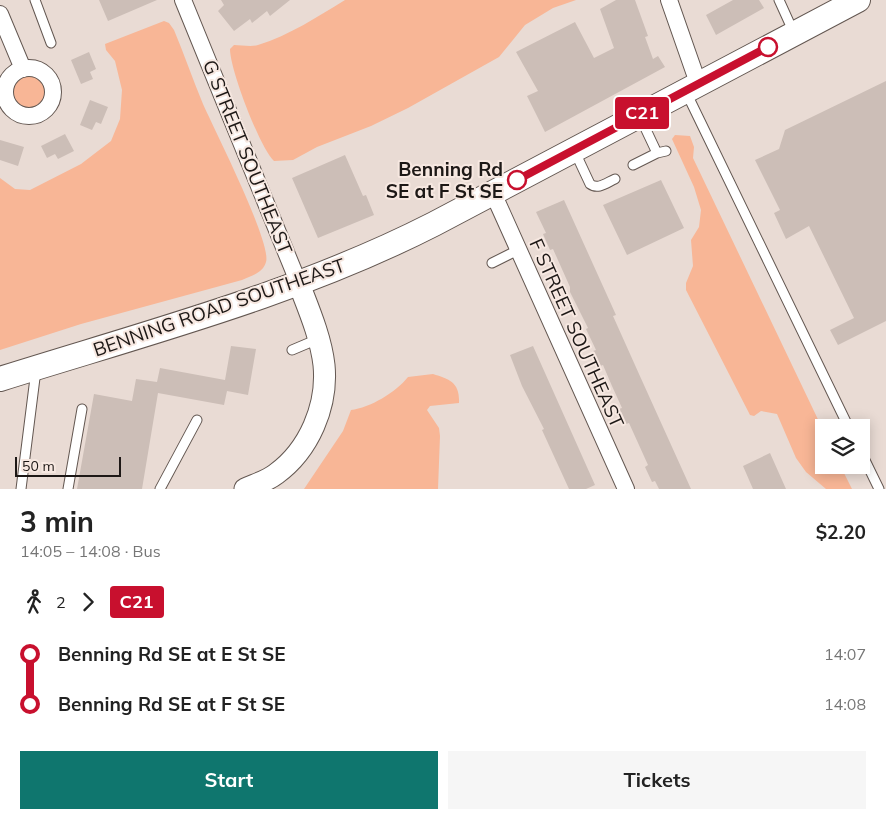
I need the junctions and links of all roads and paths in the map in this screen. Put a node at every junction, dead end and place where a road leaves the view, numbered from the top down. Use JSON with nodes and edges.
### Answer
{"nodes":[{"id":1,"x":35,"y":0,"type":"edge"},
{"id":2,"x":183,"y":0,"type":"edge"},
{"id":3,"x":669,"y":0,"type":"edge"},
{"id":4,"x":779,"y":0,"type":"edge"},
{"id":5,"x":855,"y":1,"type":"edge"},
{"id":6,"x":0,"y":14,"type":"edge"},
{"id":7,"x":794,"y":33,"type":"junction"},
{"id":8,"x":51,"y":43,"type":"dead end"},
{"id":9,"x":23,"y":69,"type":"dead end"},
{"id":10,"x":692,"y":86,"type":"junction"},
{"id":11,"x":639,"y":114,"type":"junction"},
{"id":12,"x":574,"y":150,"type":"junction"},
{"id":13,"x":633,"y":165,"type":"dead end"},
{"id":14,"x":615,"y":179,"type":"dead end"},
{"id":15,"x":492,"y":193,"type":"junction"},
{"id":16,"x":518,"y":250,"type":"junction"},
{"id":17,"x":492,"y":263,"type":"dead end"},
{"id":18,"x":299,"y":284,"type":"junction"},
{"id":19,"x":318,"y":339,"type":"junction"},
{"id":20,"x":292,"y":350,"type":"dead end"},
{"id":21,"x":36,"y":368,"type":"junction"},
{"id":22,"x":0,"y":379,"type":"edge"},
{"id":23,"x":82,"y":409,"type":"dead end"},
{"id":24,"x":845,"y":419,"type":"edge"},
{"id":25,"x":197,"y":420,"type":"dead end"},
{"id":26,"x":870,"y":470,"type":"edge"},
{"id":27,"x":21,"y":489,"type":"edge"},
{"id":28,"x":68,"y":489,"type":"edge"},
{"id":29,"x":160,"y":489,"type":"edge"},
{"id":30,"x":247,"y":489,"type":"edge"},
{"id":31,"x":626,"y":489,"type":"edge"},
{"id":32,"x":879,"y":489,"type":"edge"}],
"edges":[{"from":1,"to":8,"type":"lane"},
{"from":2,"to":18,"type":"street","name":"G STREET SOUTHEAST"},
{"from":3,"to":10,"type":"street"},
{"from":4,"to":7,"type":"lane"},
{"from":5,"to":7,"type":"main road","name":"BENNING ROAD SOUTHEAST"},
{"from":6,"to":9,"type":"street"},
{"from":7,"to":10,"type":"main road","name":"BENNING ROAD SOUTHEAST"},
{"from":10,"to":11,"type":"main road","name":"BENNING ROAD SOUTHEAST"},
{"from":10,"to":24,"type":"lane"},
{"from":11,"to":12,"type":"main road","name":"BENNING ROAD SOUTHEAST"},
{"from":11,"to":13,"type":"lane"},
{"from":12,"to":14,"type":"lane"},
{"from":12,"to":15,"type":"main road","name":"BENNING ROAD SOUTHEAST"},
{"from":15,"to":16,"type":"street","name":"F STREET SOUTHEAST"},
{"from":15,"to":18,"type":"main road","name":"BENNING ROAD SOUTHEAST"},
{"from":16,"to":17,"type":"lane"},
{"from":16,"to":31,"type":"street","name":"F STREET SOUTHEAST"},
{"from":18,"to":19,"type":"street","name":"G STREET SOUTHEAST"},
{"from":18,"to":21,"type":"main road","name":"BENNING ROAD SOUTHEAST"},
{"from":19,"to":20,"type":"lane"},
{"from":19,"to":30,"type":"street","name":"G STREET SOUTHEAST"},
{"from":21,"to":22,"type":"main road","name":"BENNING ROAD SOUTHEAST"},
{"from":21,"to":27,"type":"lane"},
{"from":23,"to":28,"type":"lane"},
{"from":25,"to":29,"type":"lane"},
{"from":26,"to":32,"type":"lane"}]}
